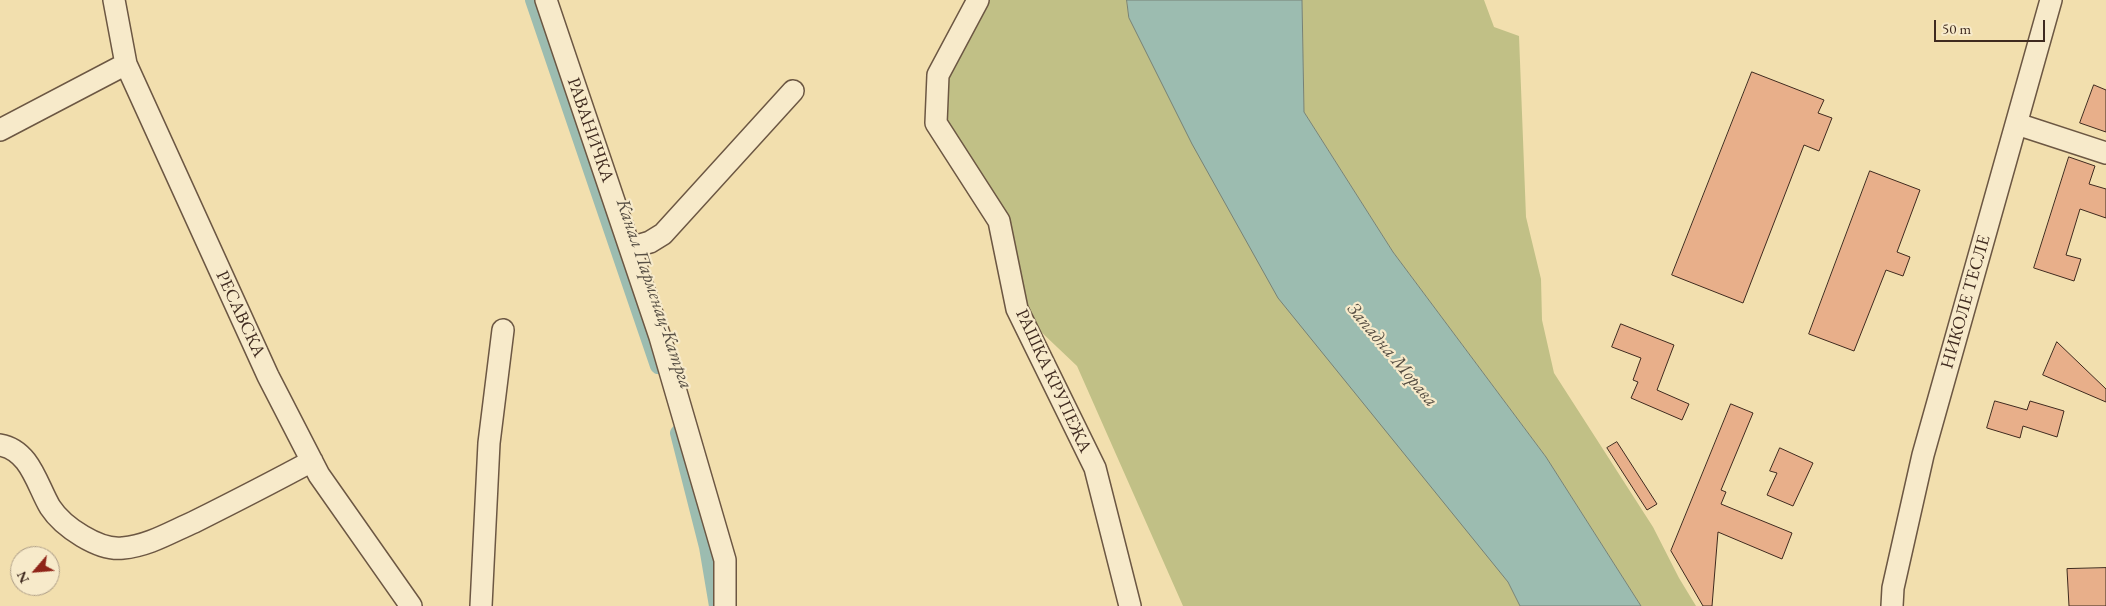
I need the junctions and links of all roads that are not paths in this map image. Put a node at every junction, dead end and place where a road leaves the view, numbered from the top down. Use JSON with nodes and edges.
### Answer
{"nodes":[{"id":1,"x":114,"y":0,"type":"edge"},
{"id":2,"x":546,"y":0,"type":"edge"},
{"id":3,"x":978,"y":0,"type":"edge"},
{"id":4,"x":2064,"y":0,"type":"edge"},
{"id":5,"x":2049,"y":8,"type":"edge"},
{"id":6,"x":126,"y":64,"type":"junction"},
{"id":7,"x":793,"y":91,"type":"dead end"},
{"id":8,"x":2016,"y":124,"type":"junction"},
{"id":9,"x":0,"y":130,"type":"edge"},
{"id":10,"x":2106,"y":152,"type":"edge"},
{"id":11,"x":630,"y":248,"type":"junction"},
{"id":12,"x":503,"y":330,"type":"dead end"},
{"id":13,"x":0,"y":445,"type":"edge"},
{"id":14,"x":312,"y":461,"type":"junction"},
{"id":15,"x":411,"y":606,"type":"edge"},
{"id":16,"x":481,"y":606,"type":"edge"},
{"id":17,"x":725,"y":606,"type":"edge"},
{"id":18,"x":1130,"y":606,"type":"edge"},
{"id":19,"x":1892,"y":606,"type":"edge"}],
"edges":[{"from":1,"to":6,"type":"street","name":"РЕСАВСКА"},
{"from":2,"to":11,"type":"street","name":"РАВАНИЧКА"},
{"from":3,"to":18,"type":"street","name":"РАШКА КРУПЕЖА"},
{"from":4,"to":5,"type":"street"},
{"from":5,"to":8,"type":"street","name":"НИКОЛЕ ТЕСЛЕ"},
{"from":6,"to":9,"type":"street"},
{"from":6,"to":14,"type":"street","name":"РЕСАВСКА"},
{"from":7,"to":11,"type":"street"},
{"from":8,"to":10,"type":"street"},
{"from":8,"to":19,"type":"street","name":"НИКОЛЕ ТЕСЛЕ"},
{"from":11,"to":17,"type":"street","name":"РАВАНИЧКА"},
{"from":12,"to":16,"type":"street"},
{"from":13,"to":14,"type":"street"},
{"from":14,"to":15,"type":"street","name":"РЕСАВСКА"}]}
